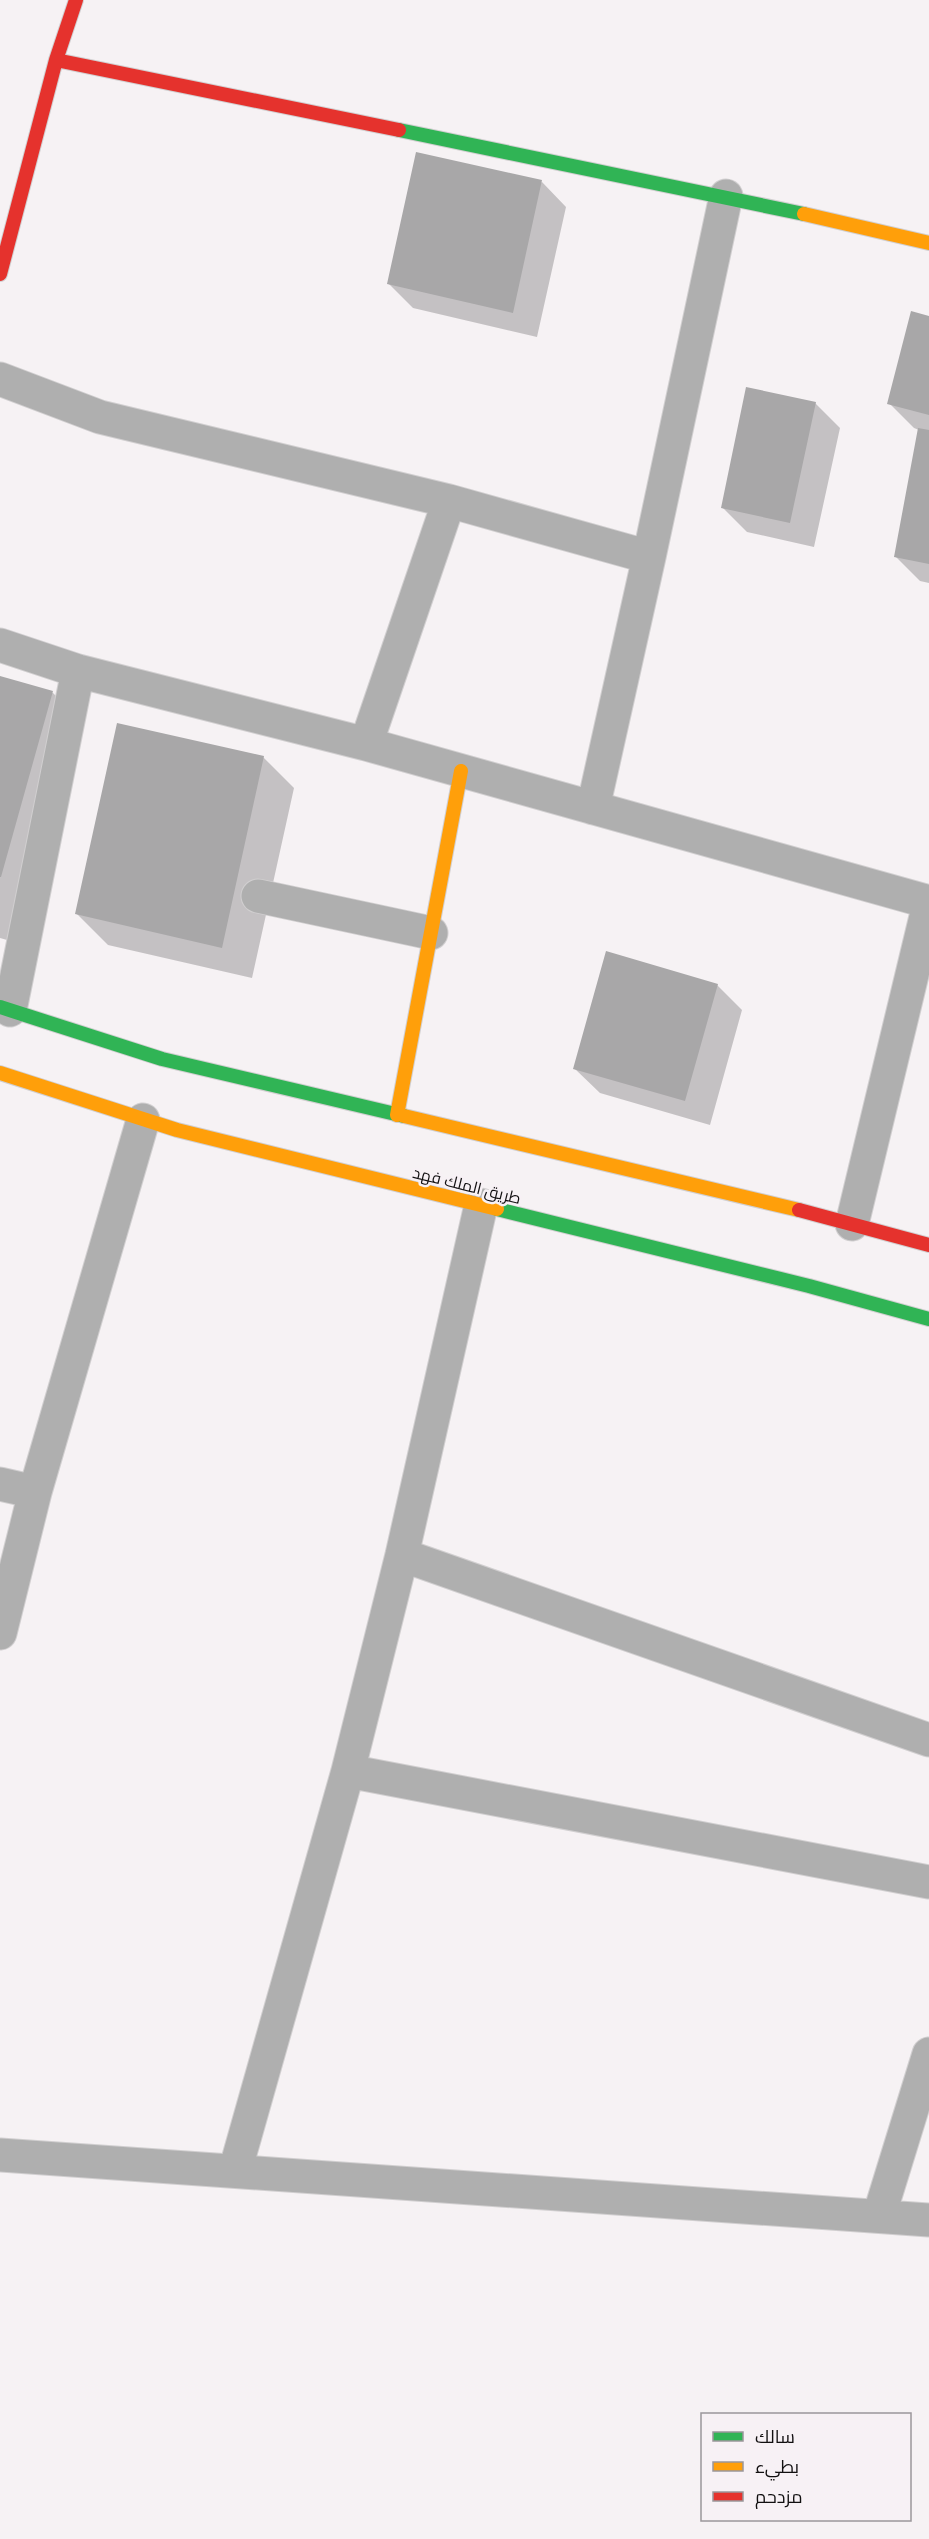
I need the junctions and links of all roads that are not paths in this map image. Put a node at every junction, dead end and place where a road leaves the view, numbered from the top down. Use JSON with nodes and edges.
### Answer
{"nodes":[{"id":1,"x":76,"y":0,"type":"edge"},
{"id":2,"x":56,"y":60,"type":"junction"},
{"id":3,"x":726,"y":196,"type":"junction"},
{"id":4,"x":929,"y":243,"type":"edge"},
{"id":5,"x":0,"y":274,"type":"edge"},
{"id":6,"x":0,"y":379,"type":"edge"},
{"id":7,"x":449,"y":501,"type":"junction"},
{"id":8,"x":649,"y":557,"type":"junction"},
{"id":9,"x":0,"y":645,"type":"edge"},
{"id":10,"x":78,"y":672,"type":"junction"},
{"id":11,"x":366,"y":744,"type":"junction"},
{"id":12,"x":461,"y":771,"type":"junction"},
{"id":13,"x":593,"y":808,"type":"junction"},
{"id":14,"x":258,"y":896,"type":"dead end"},
{"id":15,"x":929,"y":903,"type":"edge"},
{"id":16,"x":430,"y":933,"type":"junction"},
{"id":17,"x":5,"y":1009,"type":"edge"},
{"id":18,"x":0,"y":1073,"type":"edge"},
{"id":19,"x":397,"y":1115,"type":"junction"},
{"id":20,"x":143,"y":1120,"type":"junction"},
{"id":21,"x":481,"y":1205,"type":"junction"},
{"id":22,"x":852,"y":1224,"type":"junction"},
{"id":23,"x":929,"y":1245,"type":"edge"},
{"id":24,"x":929,"y":1319,"type":"edge"},
{"id":25,"x":0,"y":1484,"type":"edge"},
{"id":26,"x":35,"y":1492,"type":"junction"},
{"id":27,"x":402,"y":1555,"type":"junction"},
{"id":28,"x":0,"y":1633,"type":"edge"},
{"id":29,"x":929,"y":1740,"type":"edge"},
{"id":30,"x":348,"y":1771,"type":"junction"},
{"id":31,"x":929,"y":1882,"type":"edge"},
{"id":32,"x":929,"y":2054,"type":"edge"},
{"id":33,"x":0,"y":2155,"type":"edge"},
{"id":34,"x":235,"y":2171,"type":"junction"},
{"id":35,"x":879,"y":2216,"type":"junction"},
{"id":36,"x":929,"y":2220,"type":"edge"}],
"edges":[{"from":1,"to":2,"type":"main road"},
{"from":2,"to":3,"type":"main road"},
{"from":2,"to":5,"type":"main road"},
{"from":3,"to":4,"type":"main road"},
{"from":3,"to":8,"type":"street"},
{"from":6,"to":7,"type":"street"},
{"from":7,"to":8,"type":"street"},
{"from":7,"to":11,"type":"street"},
{"from":8,"to":13,"type":"street"},
{"from":9,"to":10,"type":"street"},
{"from":10,"to":11,"type":"street"},
{"from":10,"to":17,"type":"street"},
{"from":11,"to":12,"type":"street"},
{"from":12,"to":13,"type":"street"},
{"from":12,"to":16,"type":"main road"},
{"from":13,"to":15,"type":"street"},
{"from":14,"to":16,"type":"street"},
{"from":15,"to":22,"type":"street"},
{"from":16,"to":19,"type":"main road"},
{"from":17,"to":19,"type":"main road"},
{"from":18,"to":20,"type":"main road","name":"طريق الملك فهد"},
{"from":19,"to":22,"type":"main road"},
{"from":20,"to":21,"type":"main road","name":"طريق الملك فهد"},
{"from":20,"to":26,"type":"street"},
{"from":21,"to":24,"type":"main road","name":"طريق الملك فهد"},
{"from":21,"to":27,"type":"street"},
{"from":22,"to":23,"type":"main road"},
{"from":25,"to":26,"type":"street"},
{"from":26,"to":28,"type":"street"},
{"from":27,"to":29,"type":"street"},
{"from":27,"to":30,"type":"street"},
{"from":30,"to":31,"type":"street"},
{"from":30,"to":34,"type":"street"},
{"from":32,"to":35,"type":"street"},
{"from":33,"to":34,"type":"street"},
{"from":34,"to":35,"type":"street"},
{"from":35,"to":36,"type":"street"}]}
